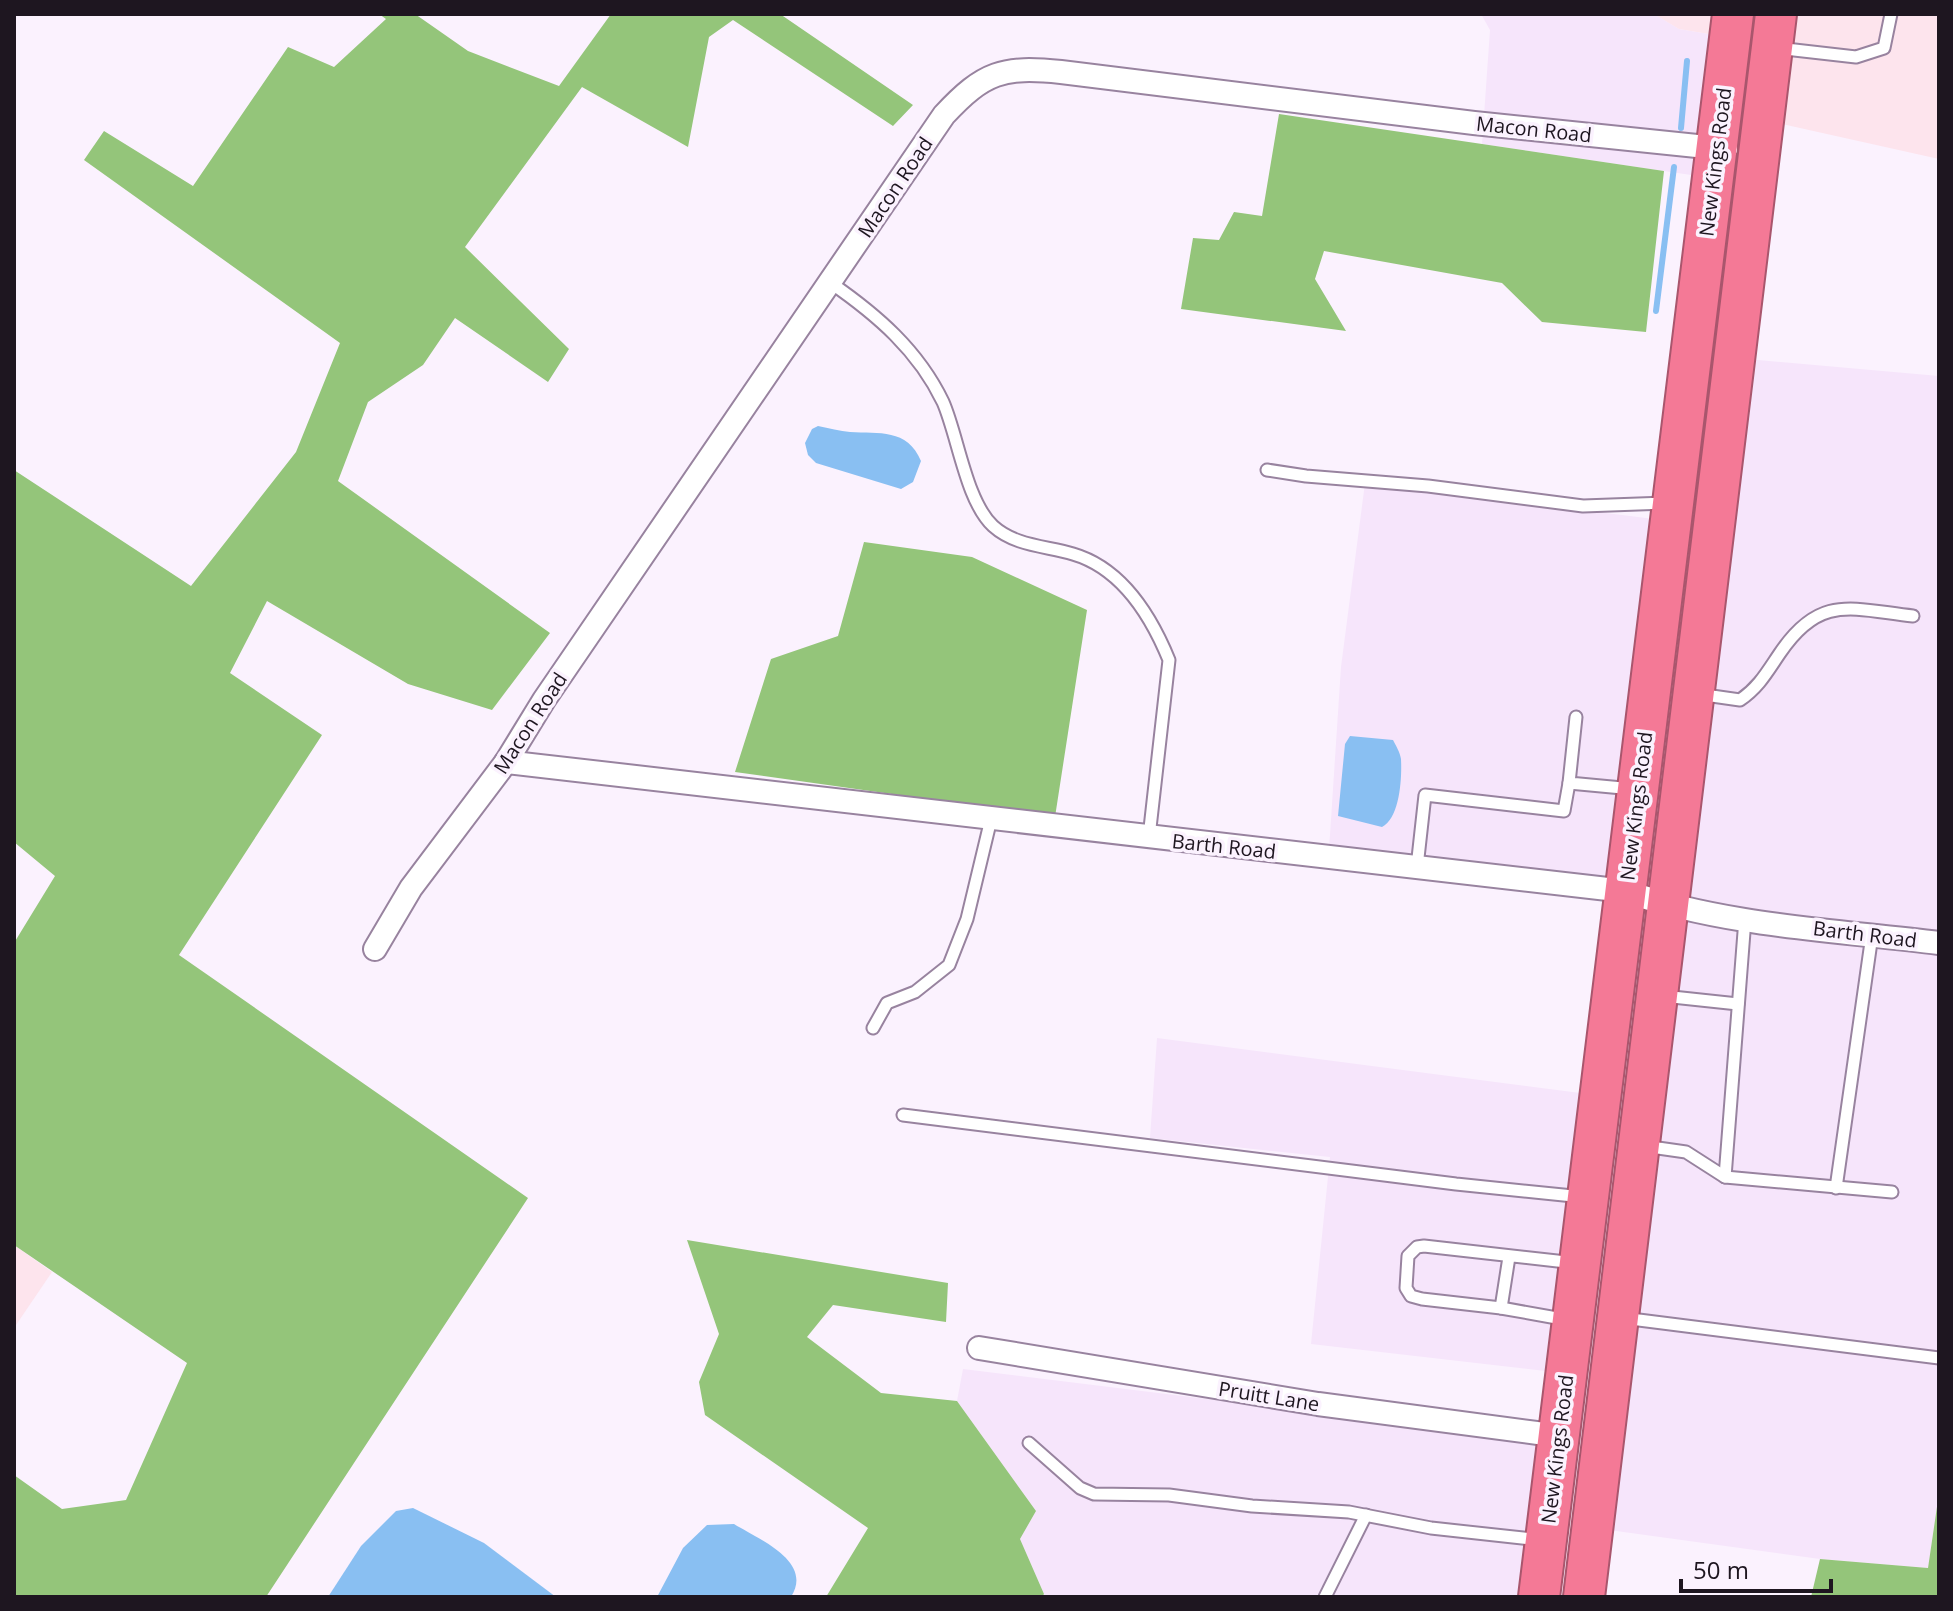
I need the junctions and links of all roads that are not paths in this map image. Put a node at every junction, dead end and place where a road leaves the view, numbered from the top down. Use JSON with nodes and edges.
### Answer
{"nodes":[{"id":1,"x":1733,"y":14,"type":"edge"},
{"id":2,"x":1891,"y":14,"type":"edge"},
{"id":3,"x":1774,"y":31,"type":"edge"},
{"id":4,"x":1717,"y":148,"type":"junction"},
{"id":5,"x":1759,"y":152,"type":"junction"},
{"id":6,"x":831,"y":283,"type":"junction"},
{"id":7,"x":1267,"y":470,"type":"dead end"},
{"id":8,"x":1674,"y":503,"type":"junction"},
{"id":9,"x":1913,"y":616,"type":"dead end"},
{"id":10,"x":1694,"y":694,"type":"junction"},
{"id":11,"x":1576,"y":717,"type":"dead end"},
{"id":12,"x":506,"y":762,"type":"junction"},
{"id":13,"x":1569,"y":783,"type":"junction"},
{"id":14,"x":1637,"y":790,"type":"junction"},
{"id":15,"x":991,"y":819,"type":"junction"},
{"id":16,"x":1149,"y":838,"type":"junction"},
{"id":17,"x":1417,"y":867,"type":"junction"},
{"id":18,"x":1625,"y":891,"type":"junction"},
{"id":19,"x":1668,"y":906,"type":"junction"},
{"id":20,"x":1745,"y":919,"type":"junction"},
{"id":21,"x":1872,"y":935,"type":"junction"},
{"id":22,"x":1939,"y":943,"type":"edge"},
{"id":23,"x":375,"y":949,"type":"dead end"},
{"id":24,"x":1657,"y":996,"type":"junction"},
{"id":25,"x":1738,"y":1004,"type":"junction"},
{"id":26,"x":873,"y":1028,"type":"dead end"},
{"id":27,"x":903,"y":1115,"type":"dead end"},
{"id":28,"x":1639,"y":1145,"type":"junction"},
{"id":29,"x":1725,"y":1177,"type":"junction"},
{"id":30,"x":1836,"y":1188,"type":"junction"},
{"id":31,"x":1892,"y":1192,"type":"dead end"},
{"id":32,"x":1587,"y":1197,"type":"junction"},
{"id":33,"x":1509,"y":1257,"type":"junction"},
{"id":34,"x":1579,"y":1264,"type":"junction"},
{"id":35,"x":1501,"y":1308,"type":"junction"},
{"id":36,"x":1618,"y":1317,"type":"junction"},
{"id":37,"x":1572,"y":1320,"type":"junction"},
{"id":38,"x":979,"y":1348,"type":"dead end"},
{"id":39,"x":1939,"y":1358,"type":"edge"},
{"id":40,"x":1560,"y":1436,"type":"junction"},
{"id":41,"x":1029,"y":1443,"type":"dead end"},
{"id":42,"x":1366,"y":1515,"type":"junction"},
{"id":43,"x":1545,"y":1540,"type":"junction"},
{"id":44,"x":1325,"y":1597,"type":"edge"},
{"id":45,"x":1539,"y":1597,"type":"edge"},
{"id":46,"x":1584,"y":1597,"type":"edge"}],
"edges":[{"from":1,"to":4,"type":"highway","name":"New Kings Road"},
{"from":2,"to":3,"type":"lane"},
{"from":3,"to":5,"type":"highway"},
{"from":4,"to":5,"type":"street","name":"Macon Road"},
{"from":4,"to":6,"type":"street","name":"Macon Road"},
{"from":4,"to":8,"type":"highway","name":"New Kings Road"},
{"from":5,"to":10,"type":"highway"},
{"from":6,"to":12,"type":"street","name":"Macon Road"},
{"from":6,"to":16,"type":"lane"},
{"from":7,"to":8,"type":"lane"},
{"from":8,"to":14,"type":"highway","name":"New Kings Road"},
{"from":9,"to":10,"type":"lane"},
{"from":10,"to":19,"type":"highway"},
{"from":11,"to":13,"type":"lane"},
{"from":12,"to":15,"type":"street","name":"Barth Road"},
{"from":12,"to":23,"type":"street","name":"Macon Road"},
{"from":13,"to":14,"type":"lane"},
{"from":13,"to":17,"type":"lane"},
{"from":14,"to":18,"type":"highway","name":"New Kings Road"},
{"from":15,"to":16,"type":"street","name":"Barth Road"},
{"from":15,"to":26,"type":"lane"},
{"from":16,"to":17,"type":"street","name":"Barth Road"},
{"from":17,"to":18,"type":"street","name":"Barth Road"},
{"from":18,"to":19,"type":"street","name":"Barth Road"},
{"from":18,"to":32,"type":"highway","name":"New Kings Road"},
{"from":19,"to":20,"type":"street","name":"Barth Road"},
{"from":19,"to":24,"type":"highway"},
{"from":20,"to":21,"type":"street","name":"Barth Road"},
{"from":20,"to":25,"type":"lane"},
{"from":21,"to":22,"type":"street","name":"Barth Road"},
{"from":21,"to":30,"type":"lane"},
{"from":24,"to":25,"type":"lane"},
{"from":24,"to":28,"type":"highway"},
{"from":25,"to":29,"type":"lane"},
{"from":27,"to":32,"type":"lane"},
{"from":28,"to":29,"type":"lane"},
{"from":28,"to":36,"type":"highway"},
{"from":29,"to":30,"type":"lane"},
{"from":30,"to":31,"type":"lane"},
{"from":32,"to":34,"type":"highway","name":"New Kings Road"},
{"from":33,"to":34,"type":"lane"},
{"from":33,"to":35,"type":"lane"},
{"from":33,"to":35,"type":"lane"},
{"from":34,"to":37,"type":"highway","name":"New Kings Road"},
{"from":35,"to":37,"type":"lane"},
{"from":36,"to":39,"type":"lane"},
{"from":36,"to":46,"type":"highway"},
{"from":37,"to":40,"type":"highway","name":"New Kings Road"},
{"from":38,"to":40,"type":"street","name":"Pruitt Lane"},
{"from":40,"to":43,"type":"highway","name":"New Kings Road"},
{"from":41,"to":42,"type":"lane"},
{"from":42,"to":43,"type":"lane"},
{"from":42,"to":44,"type":"lane"},
{"from":43,"to":45,"type":"highway","name":"New Kings Road"}]}
